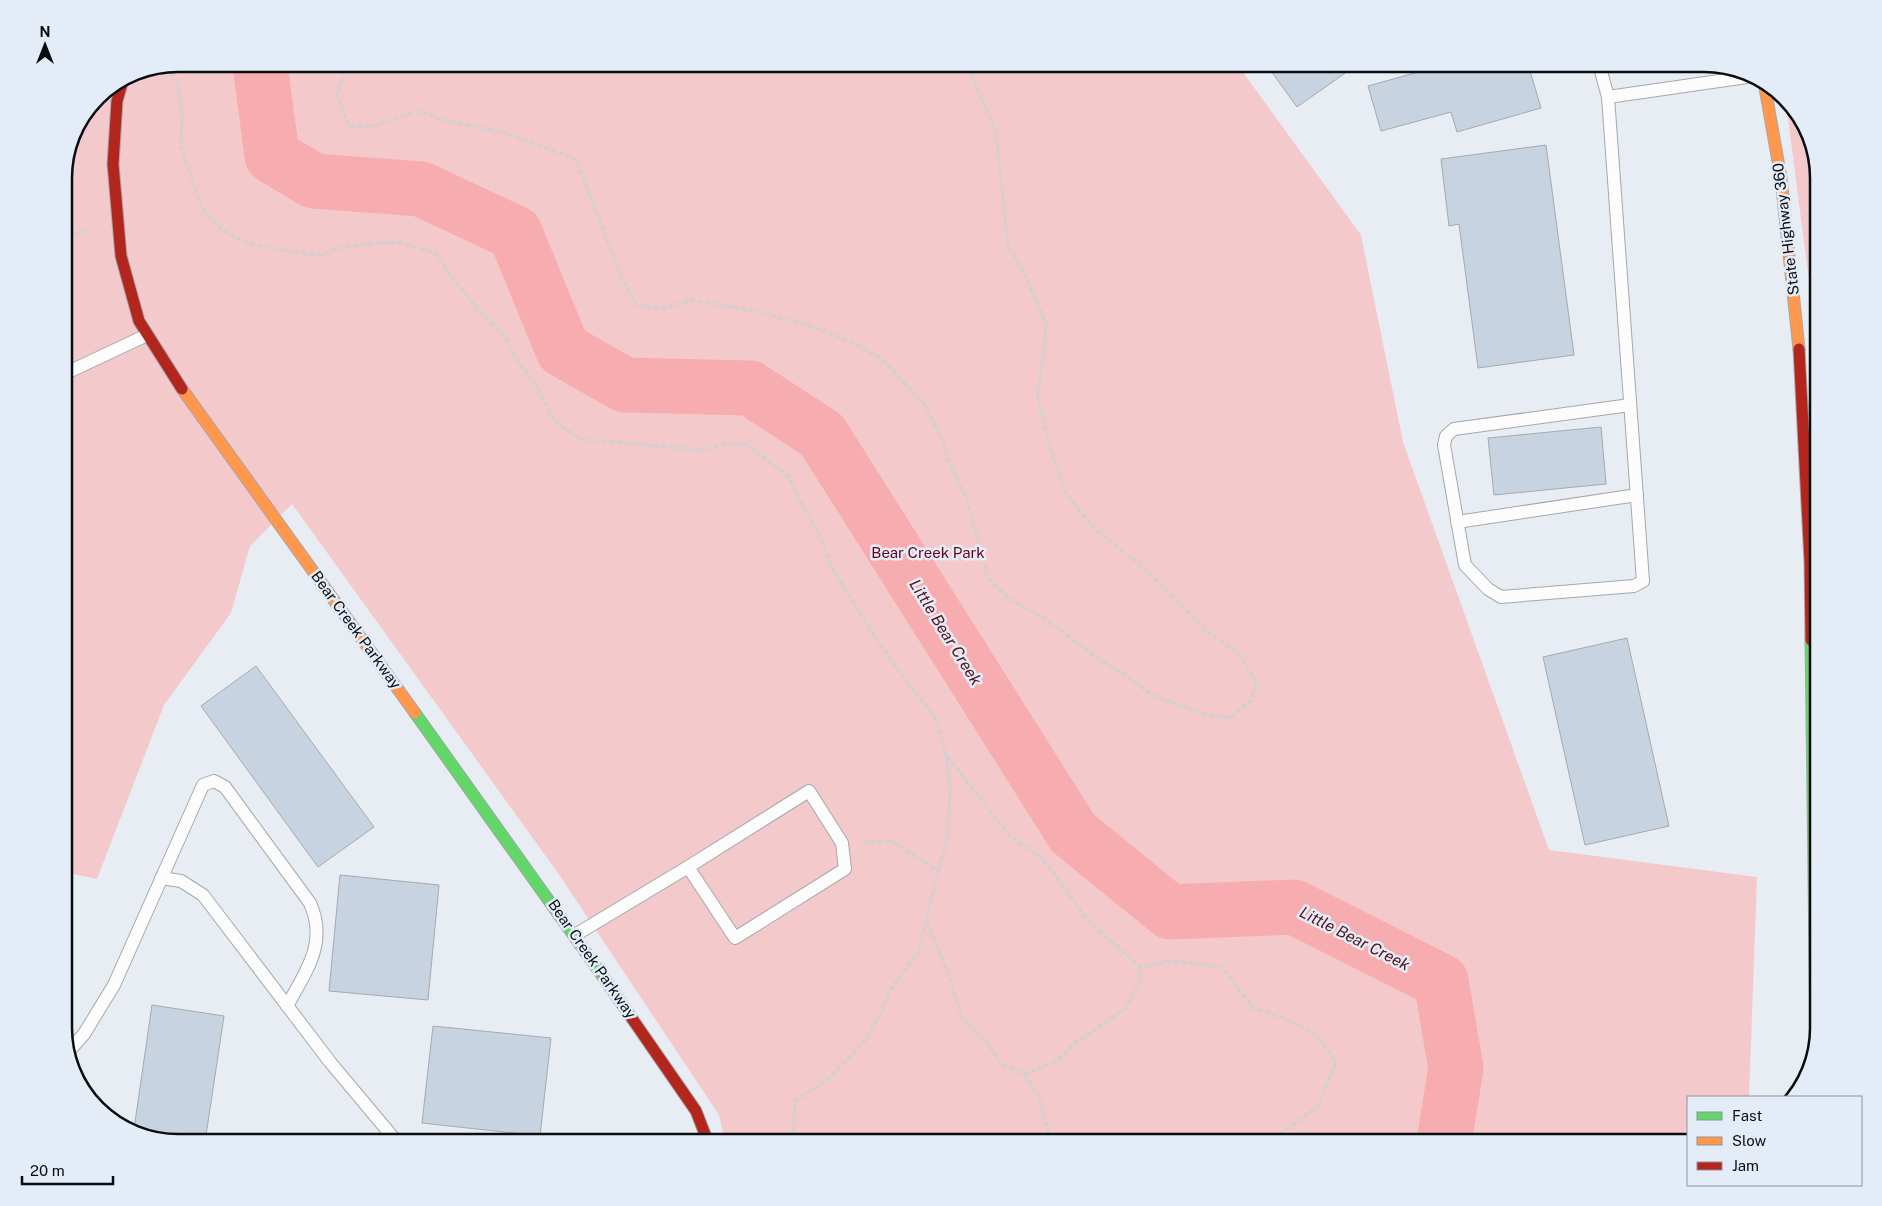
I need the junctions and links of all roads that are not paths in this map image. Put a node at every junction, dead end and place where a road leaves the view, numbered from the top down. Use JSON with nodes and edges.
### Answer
{"nodes":[{"id":1,"x":1601,"y":72,"type":"edge"},
{"id":2,"x":1739,"y":78,"type":"edge"},
{"id":3,"x":120,"y":90,"type":"edge"},
{"id":4,"x":1766,"y":93,"type":"edge"},
{"id":5,"x":1608,"y":97,"type":"junction"},
{"id":6,"x":147,"y":335,"type":"junction"},
{"id":7,"x":73,"y":370,"type":"edge"},
{"id":8,"x":1630,"y":405,"type":"junction"},
{"id":9,"x":1637,"y":495,"type":"junction"},
{"id":10,"x":1457,"y":522,"type":"junction"},
{"id":11,"x":1810,"y":571,"type":"edge"},
{"id":12,"x":688,"y":867,"type":"junction"},
{"id":13,"x":161,"y":878,"type":"junction"},
{"id":14,"x":575,"y":935,"type":"junction"},
{"id":15,"x":287,"y":1006,"type":"junction"},
{"id":16,"x":74,"y":1045,"type":"edge"},
{"id":17,"x":390,"y":1134,"type":"edge"},
{"id":18,"x":705,"y":1134,"type":"edge"}],
"edges":[{"from":1,"to":5,"type":"lane"},
{"from":2,"to":5,"type":"lane"},
{"from":3,"to":6,"type":"street","name":"Bear Creek Parkway"},
{"from":4,"to":11,"type":"street","name":"State Highway 360"},
{"from":5,"to":8,"type":"lane"},
{"from":6,"to":7,"type":"lane"},
{"from":6,"to":14,"type":"street","name":"Bear Creek Parkway"},
{"from":8,"to":9,"type":"lane"},
{"from":8,"to":10,"type":"lane"},
{"from":9,"to":10,"type":"lane"},
{"from":9,"to":10,"type":"lane"},
{"from":12,"to":12,"type":"lane"},
{"from":12,"to":14,"type":"lane"},
{"from":13,"to":15,"type":"lane"},
{"from":13,"to":15,"type":"lane"},
{"from":13,"to":16,"type":"lane"},
{"from":14,"to":18,"type":"street","name":"Bear Creek Parkway"},
{"from":15,"to":17,"type":"lane"}]}
